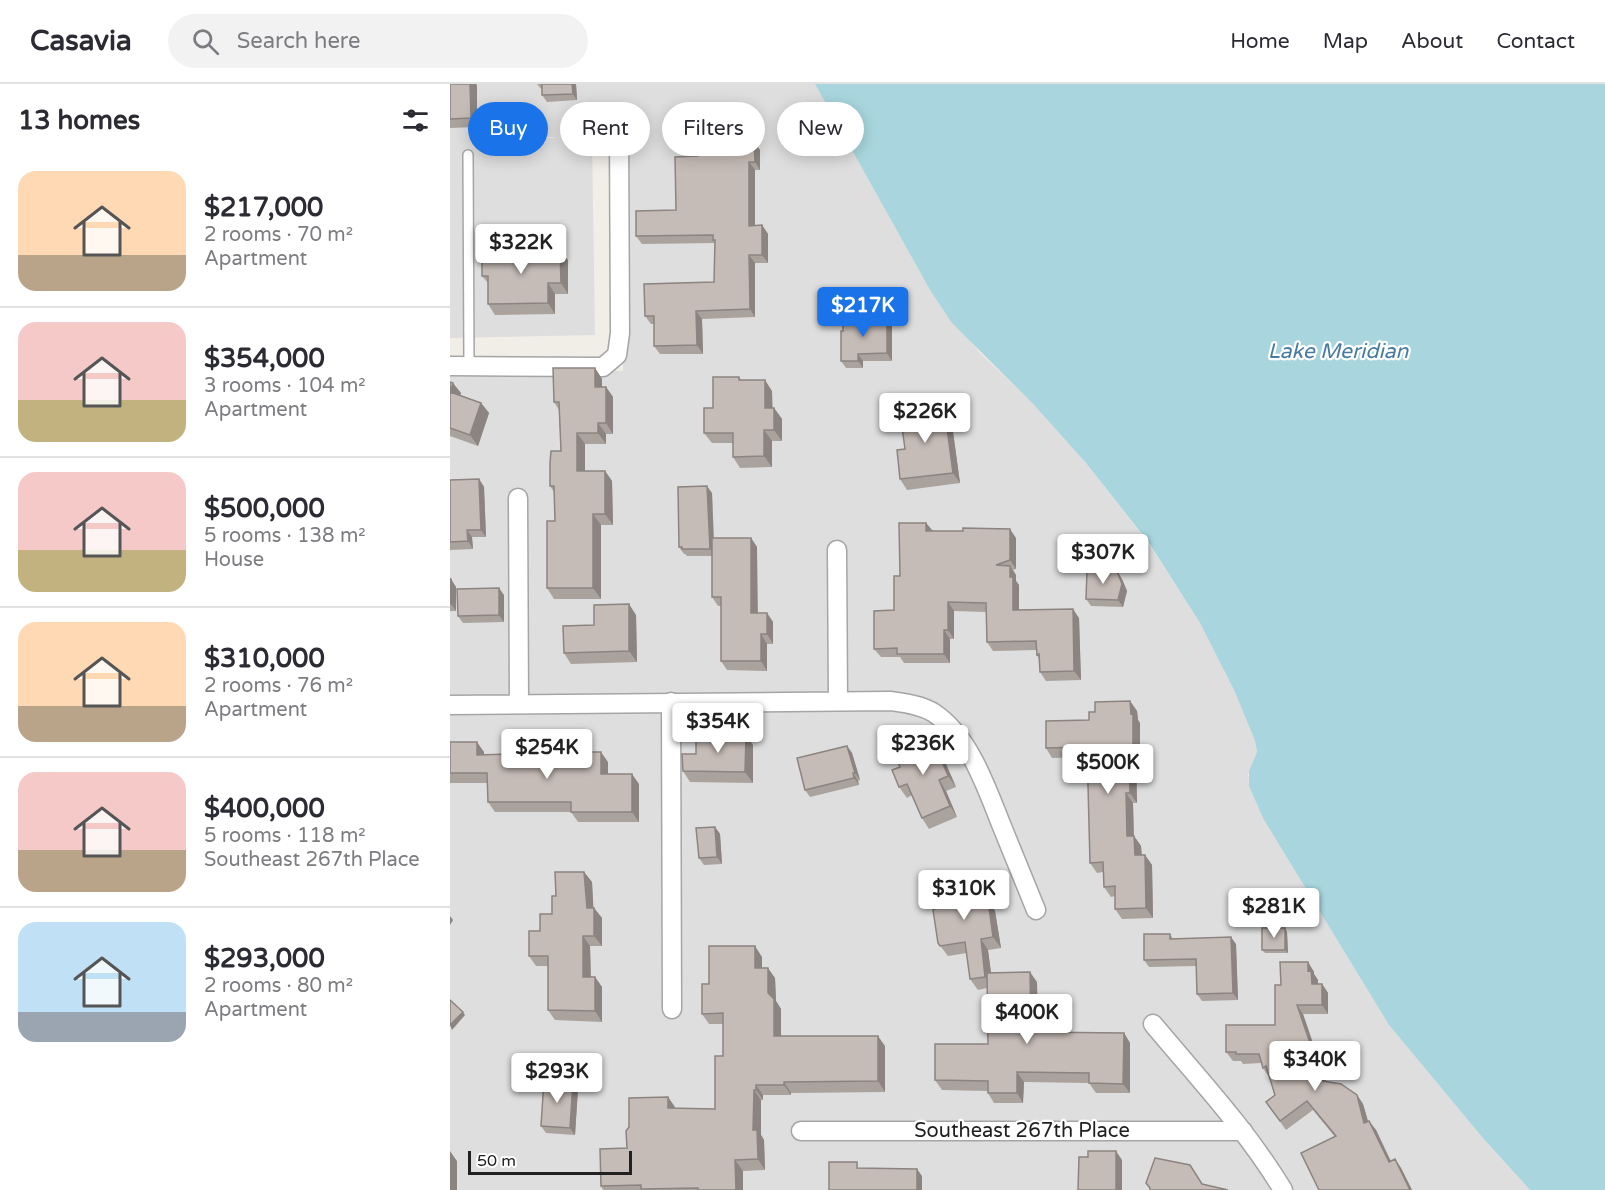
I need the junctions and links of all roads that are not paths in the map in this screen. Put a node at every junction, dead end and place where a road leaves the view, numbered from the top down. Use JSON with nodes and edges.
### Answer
{"nodes":[{"id":1,"x":468,"y":156,"type":"edge"},
{"id":2,"x":619,"y":156,"type":"edge"},
{"id":3,"x":450,"y":366,"type":"edge"},
{"id":4,"x":469,"y":366,"type":"junction"},
{"id":5,"x":518,"y":498,"type":"dead end"},
{"id":6,"x":837,"y":550,"type":"dead end"},
{"id":7,"x":838,"y":701,"type":"junction"},
{"id":8,"x":671,"y":702,"type":"junction"},
{"id":9,"x":519,"y":704,"type":"junction"},
{"id":10,"x":450,"y":705,"type":"edge"},
{"id":11,"x":1036,"y":910,"type":"dead end"},
{"id":12,"x":672,"y":1010,"type":"dead end"},
{"id":13,"x":1153,"y":1024,"type":"dead end"},
{"id":14,"x":801,"y":1131,"type":"dead end"},
{"id":15,"x":1243,"y":1131,"type":"junction"},
{"id":16,"x":1283,"y":1190,"type":"edge"}],
"edges":[{"from":1,"to":4,"type":"lane"},
{"from":2,"to":4,"type":"street"},
{"from":3,"to":4,"type":"street"},
{"from":5,"to":9,"type":"street"},
{"from":6,"to":7,"type":"street"},
{"from":7,"to":8,"type":"street"},
{"from":7,"to":11,"type":"street"},
{"from":8,"to":9,"type":"street"},
{"from":8,"to":12,"type":"street"},
{"from":9,"to":10,"type":"street"},
{"from":13,"to":15,"type":"street"},
{"from":14,"to":15,"type":"street","name":"Southeast 267th Place"},
{"from":15,"to":16,"type":"street"}]}
